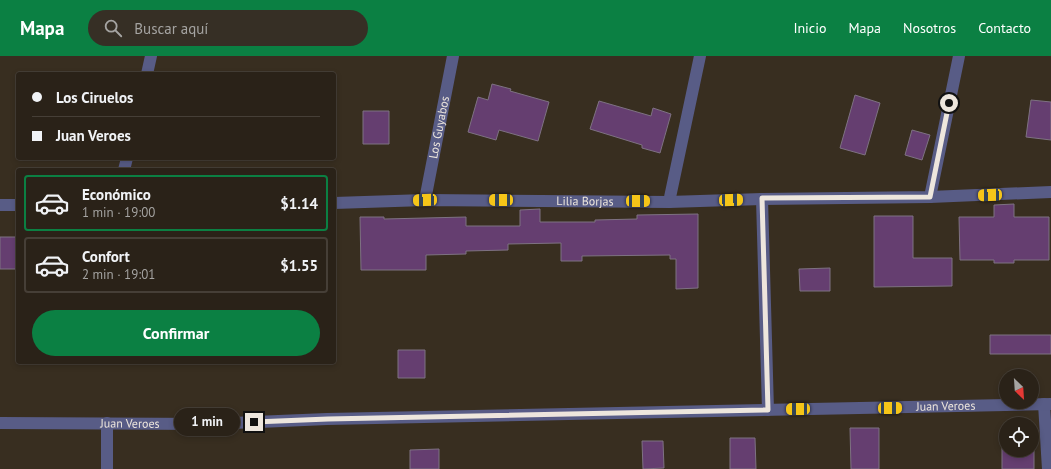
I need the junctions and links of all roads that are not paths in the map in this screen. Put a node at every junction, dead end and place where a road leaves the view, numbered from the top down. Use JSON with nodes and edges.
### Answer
{"nodes":[{"id":1,"x":151,"y":56,"type":"edge"},
{"id":2,"x":453,"y":56,"type":"edge"},
{"id":3,"x":700,"y":56,"type":"edge"},
{"id":4,"x":959,"y":56,"type":"edge"},
{"id":5,"x":147,"y":72,"type":"edge"},
{"id":6,"x":1051,"y":192,"type":"edge"},
{"id":7,"x":930,"y":197,"type":"junction"},
{"id":8,"x":762,"y":198,"type":"junction"},
{"id":9,"x":425,"y":200,"type":"junction"},
{"id":10,"x":669,"y":202,"type":"junction"},
{"id":11,"x":336,"y":203,"type":"edge"},
{"id":12,"x":0,"y":205,"type":"edge"},
{"id":13,"x":16,"y":205,"type":"edge"},
{"id":14,"x":1047,"y":404,"type":"edge"},
{"id":15,"x":768,"y":410,"type":"junction"},
{"id":16,"x":0,"y":423,"type":"edge"},
{"id":17,"x":107,"y":424,"type":"junction"},
{"id":18,"x":107,"y":469,"type":"edge"},
{"id":19,"x":1048,"y":469,"type":"edge"}],
"edges":[{"from":1,"to":5,"type":"street"},
{"from":2,"to":9,"type":"street","name":"Los Guyabos"},
{"from":3,"to":10,"type":"street"},
{"from":4,"to":7,"type":"street"},
{"from":6,"to":7,"type":"street","name":"Lilia Borjas"},
{"from":7,"to":8,"type":"street","name":"Lilia Borjas"},
{"from":8,"to":10,"type":"street","name":"Lilia Borjas"},
{"from":8,"to":15,"type":"street"},
{"from":9,"to":10,"type":"street","name":"Lilia Borjas"},
{"from":9,"to":11,"type":"street","name":"Lilia Borjas"},
{"from":12,"to":13,"type":"street"},
{"from":14,"to":15,"type":"street","name":"Juan Veroes"},
{"from":14,"to":19,"type":"street"},
{"from":15,"to":17,"type":"street","name":"Juan Veroes"},
{"from":16,"to":17,"type":"street","name":"Juan Veroes"},
{"from":17,"to":18,"type":"street"}]}
